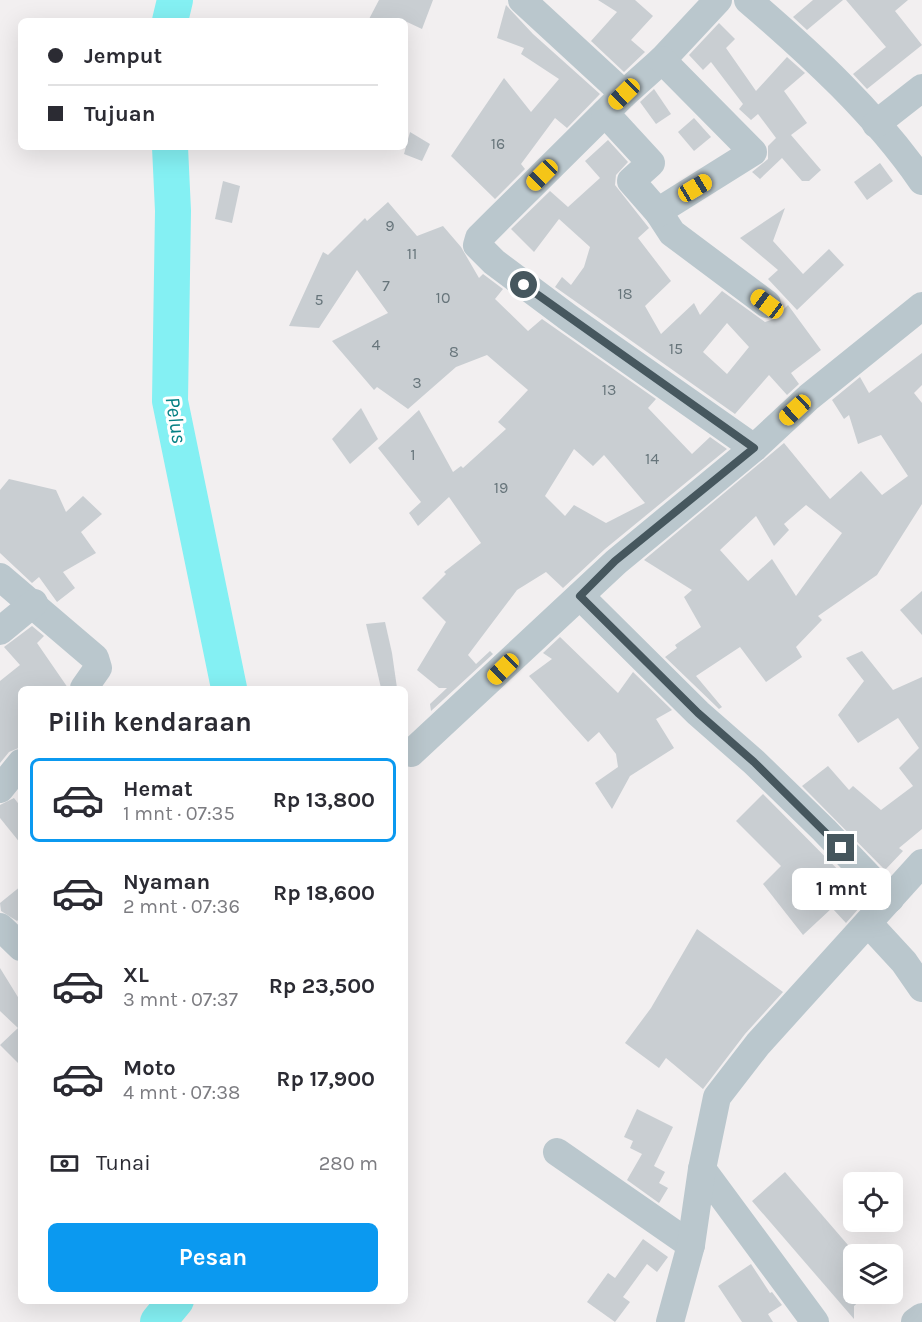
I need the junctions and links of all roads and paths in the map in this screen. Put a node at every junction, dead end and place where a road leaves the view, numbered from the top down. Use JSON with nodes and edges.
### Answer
{"nodes":[{"id":1,"x":522,"y":0,"type":"edge"},
{"id":2,"x":718,"y":0,"type":"edge"},
{"id":3,"x":748,"y":0,"type":"edge"},
{"id":4,"x":662,"y":60,"type":"junction"},
{"id":5,"x":922,"y":88,"type":"edge"},
{"id":6,"x":614,"y":104,"type":"junction"},
{"id":7,"x":876,"y":124,"type":"junction"},
{"id":8,"x":922,"y":182,"type":"edge"},
{"id":9,"x":659,"y":213,"type":"junction"},
{"id":10,"x":767,"y":304,"type":"dead end"},
{"id":11,"x":922,"y":306,"type":"edge"},
{"id":12,"x":754,"y":448,"type":"junction"},
{"id":13,"x":0,"y":577,"type":"edge"},
{"id":14,"x":580,"y":596,"type":"junction"},
{"id":15,"x":34,"y":603,"type":"junction"},
{"id":16,"x":0,"y":631,"type":"edge"},
{"id":17,"x":86,"y":686,"type":"edge"},
{"id":18,"x":411,"y":753,"type":"dead end"},
{"id":19,"x":18,"y":767,"type":"edge"},
{"id":20,"x":0,"y":789,"type":"edge"},
{"id":21,"x":922,"y":863,"type":"edge"},
{"id":22,"x":890,"y":899,"type":"junction"},
{"id":23,"x":868,"y":923,"type":"junction"},
{"id":24,"x":0,"y":927,"type":"edge"},
{"id":25,"x":18,"y":944,"type":"edge"},
{"id":26,"x":922,"y":987,"type":"edge"},
{"id":27,"x":557,"y":1152,"type":"dead end"},
{"id":28,"x":702,"y":1169,"type":"junction"},
{"id":29,"x":691,"y":1245,"type":"junction"},
{"id":30,"x":922,"y":1317,"type":"edge"},
{"id":31,"x":670,"y":1322,"type":"edge"},
{"id":32,"x":815,"y":1322,"type":"edge"},
{"id":33,"x":915,"y":1322,"type":"edge"}],
"edges":[{"from":1,"to":6,"type":"street"},
{"from":2,"to":4,"type":"street"},
{"from":3,"to":7,"type":"street"},
{"from":4,"to":6,"type":"street"},
{"from":4,"to":9,"type":"street"},
{"from":5,"to":7,"type":"street"},
{"from":6,"to":9,"type":"street"},
{"from":6,"to":12,"type":"street"},
{"from":7,"to":8,"type":"street"},
{"from":9,"to":10,"type":"street"},
{"from":11,"to":12,"type":"street"},
{"from":12,"to":14,"type":"street"},
{"from":13,"to":15,"type":"street"},
{"from":14,"to":18,"type":"street"},
{"from":14,"to":22,"type":"street"},
{"from":15,"to":16,"type":"street"},
{"from":15,"to":17,"type":"street"},
{"from":19,"to":20,"type":"street"},
{"from":21,"to":22,"type":"street"},
{"from":22,"to":23,"type":"street"},
{"from":23,"to":26,"type":"street"},
{"from":23,"to":28,"type":"street"},
{"from":24,"to":25,"type":"street"},
{"from":27,"to":29,"type":"street"},
{"from":28,"to":29,"type":"street"},
{"from":28,"to":32,"type":"street"},
{"from":29,"to":31,"type":"street"},
{"from":30,"to":33,"type":"street"}]}
